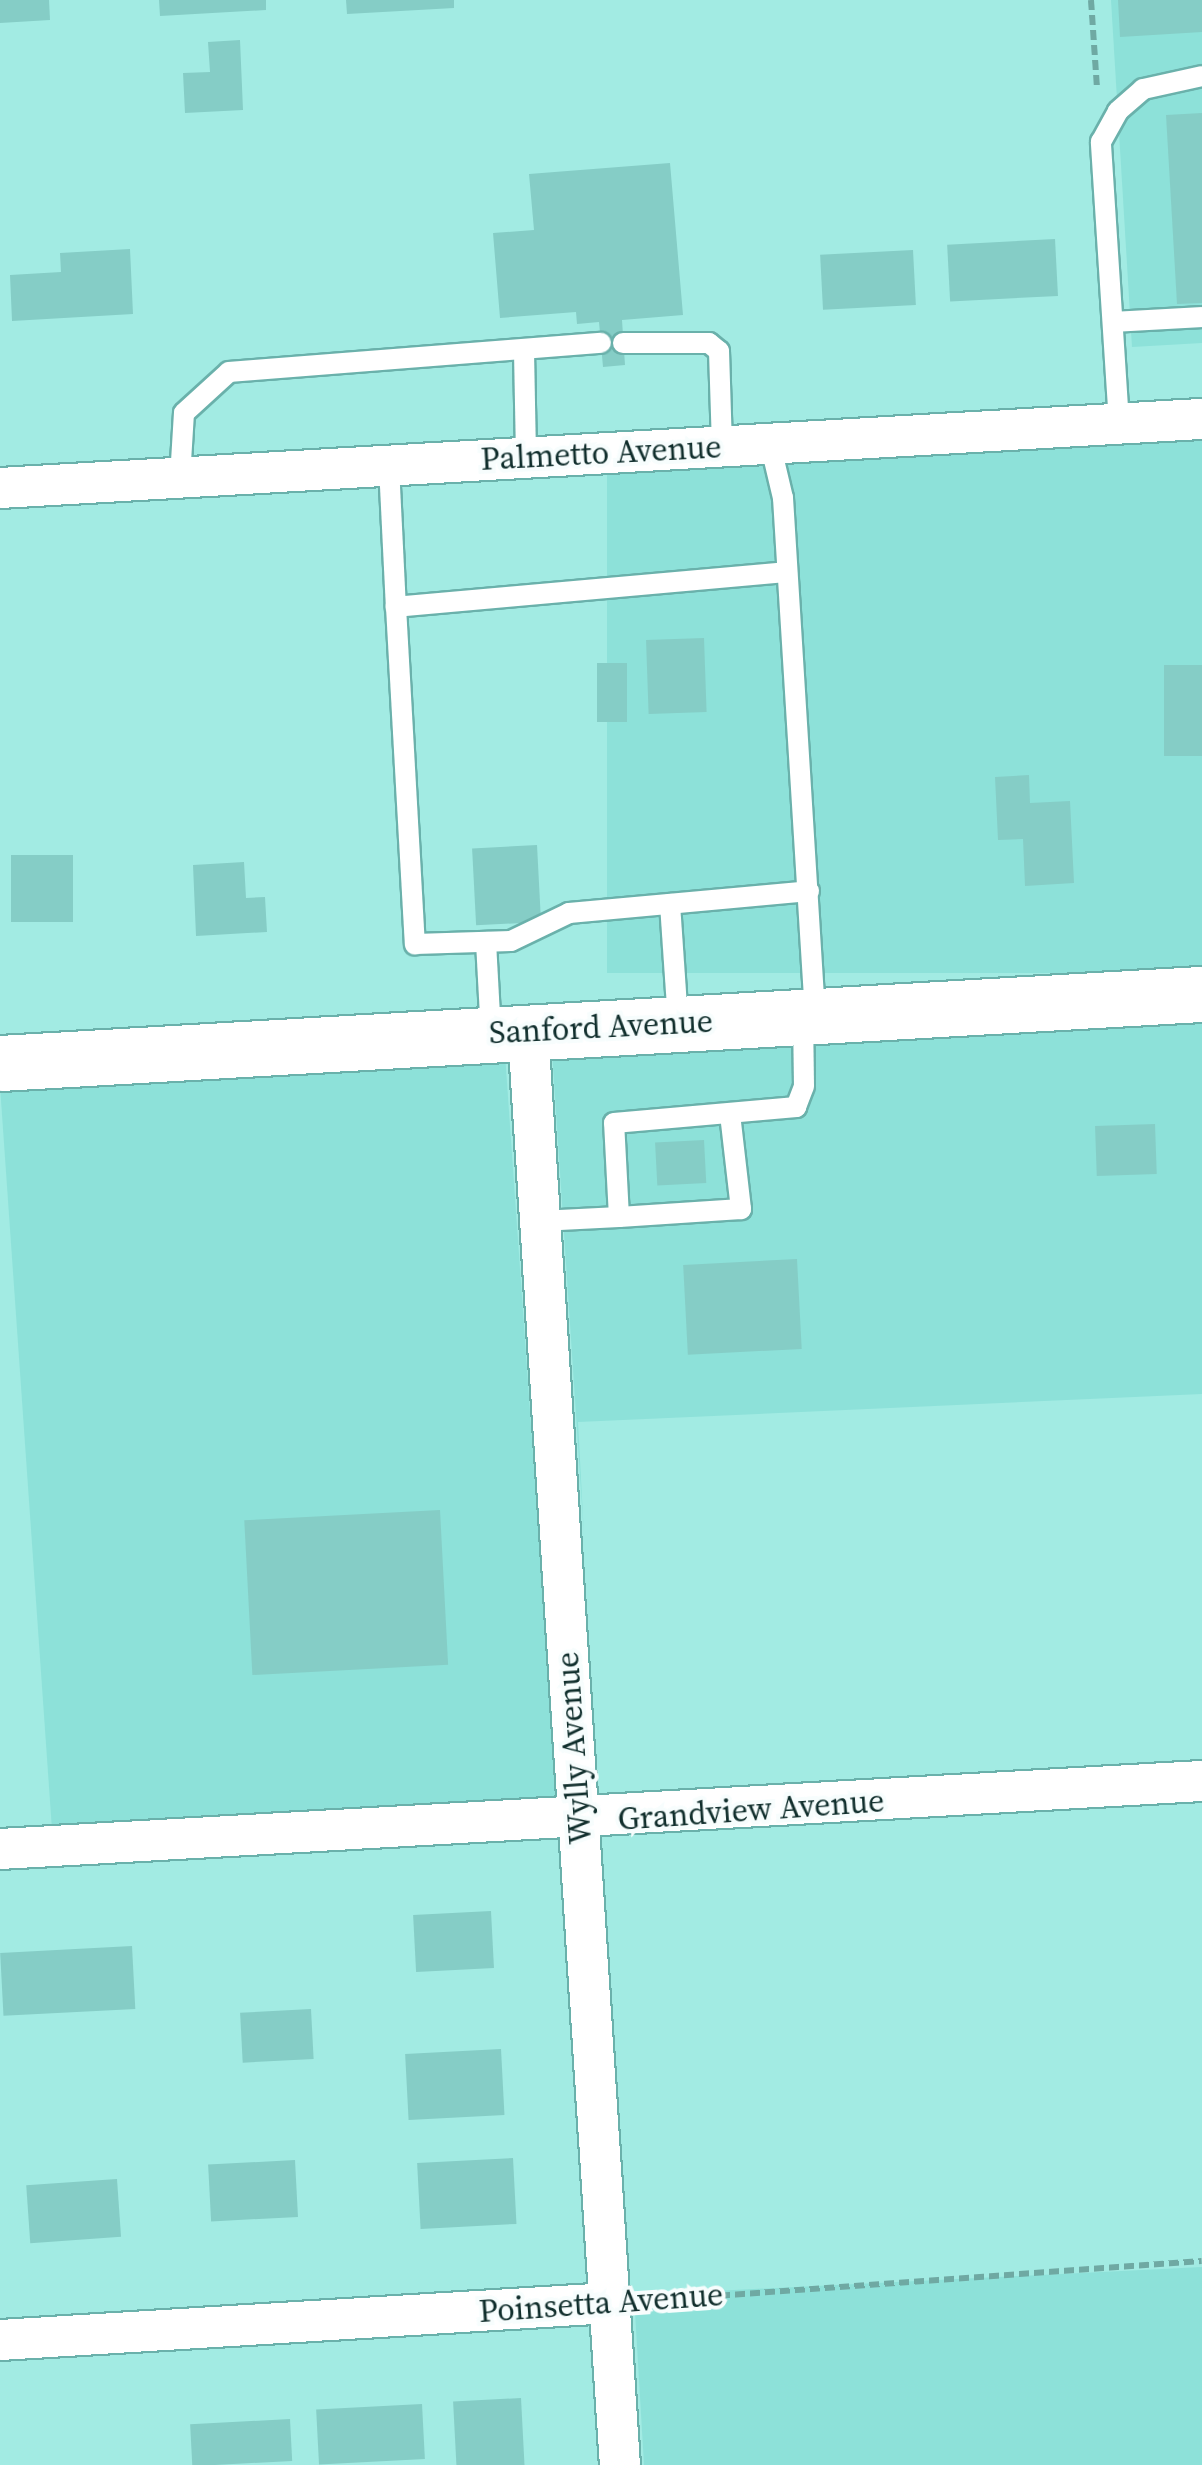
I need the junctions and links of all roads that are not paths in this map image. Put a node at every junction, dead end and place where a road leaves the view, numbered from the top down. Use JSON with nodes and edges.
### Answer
{"nodes":[{"id":1,"x":1202,"y":76,"type":"edge"},
{"id":2,"x":1202,"y":317,"type":"edge"},
{"id":3,"x":1113,"y":322,"type":"junction"},
{"id":4,"x":624,"y":342,"type":"dead end"},
{"id":5,"x":601,"y":343,"type":"dead end"},
{"id":6,"x":524,"y":351,"type":"junction"},
{"id":7,"x":1202,"y":418,"type":"edge"},
{"id":8,"x":1120,"y":423,"type":"junction"},
{"id":9,"x":770,"y":444,"type":"junction"},
{"id":10,"x":722,"y":446,"type":"junction"},
{"id":11,"x":526,"y":457,"type":"junction"},
{"id":12,"x":389,"y":466,"type":"junction"},
{"id":13,"x":180,"y":478,"type":"junction"},
{"id":14,"x":0,"y":488,"type":"edge"},
{"id":15,"x":788,"y":572,"type":"junction"},
{"id":16,"x":396,"y":607,"type":"junction"},
{"id":17,"x":809,"y":891,"type":"junction"},
{"id":18,"x":670,"y":904,"type":"junction"},
{"id":19,"x":486,"y":942,"type":"junction"},
{"id":20,"x":1202,"y":994,"type":"edge"},
{"id":21,"x":809,"y":1016,"type":"junction"},
{"id":22,"x":678,"y":1023,"type":"junction"},
{"id":23,"x":509,"y":1033,"type":"junction"},
{"id":24,"x":0,"y":1062,"type":"edge"},
{"id":25,"x":730,"y":1114,"type":"junction"},
{"id":26,"x":619,"y":1217,"type":"junction"},
{"id":27,"x":540,"y":1221,"type":"junction"},
{"id":28,"x":1202,"y":1781,"type":"edge"},
{"id":29,"x":578,"y":1821,"type":"junction"},
{"id":30,"x":0,"y":1849,"type":"edge"},
{"id":31,"x":610,"y":2303,"type":"junction"},
{"id":32,"x":0,"y":2340,"type":"edge"},
{"id":33,"x":620,"y":2465,"type":"edge"}],
"edges":[{"from":1,"to":3,"type":"lane"},
{"from":2,"to":3,"type":"lane"},
{"from":3,"to":8,"type":"lane"},
{"from":4,"to":10,"type":"lane"},
{"from":5,"to":6,"type":"lane"},
{"from":6,"to":11,"type":"lane"},
{"from":6,"to":13,"type":"lane"},
{"from":7,"to":8,"type":"street","name":"Palmetto Avenue"},
{"from":8,"to":9,"type":"street","name":"Palmetto Avenue"},
{"from":9,"to":10,"type":"street","name":"Palmetto Avenue"},
{"from":9,"to":15,"type":"lane"},
{"from":10,"to":11,"type":"street","name":"Palmetto Avenue"},
{"from":11,"to":12,"type":"street","name":"Palmetto Avenue"},
{"from":12,"to":13,"type":"street","name":"Palmetto Avenue"},
{"from":12,"to":16,"type":"lane"},
{"from":13,"to":14,"type":"street","name":"Palmetto Avenue"},
{"from":15,"to":16,"type":"lane"},
{"from":15,"to":17,"type":"lane"},
{"from":16,"to":19,"type":"lane"},
{"from":17,"to":18,"type":"lane"},
{"from":17,"to":21,"type":"lane"},
{"from":18,"to":19,"type":"lane"},
{"from":18,"to":22,"type":"lane"},
{"from":19,"to":23,"type":"lane"},
{"from":20,"to":21,"type":"main road","name":"Sanford Avenue"},
{"from":21,"to":22,"type":"main road","name":"Sanford Avenue"},
{"from":21,"to":25,"type":"lane"},
{"from":22,"to":23,"type":"main road","name":"Sanford Avenue"},
{"from":23,"to":24,"type":"main road","name":"Sanford Avenue"},
{"from":23,"to":27,"type":"street","name":"Wylly Avenue"},
{"from":25,"to":26,"type":"lane"},
{"from":25,"to":26,"type":"lane"},
{"from":26,"to":27,"type":"lane"},
{"from":27,"to":29,"type":"street","name":"Wylly Avenue"},
{"from":28,"to":29,"type":"street","name":"Grandview Avenue"},
{"from":29,"to":30,"type":"street","name":"Grandview Avenue"},
{"from":29,"to":31,"type":"street","name":"Wylly Avenue"},
{"from":31,"to":32,"type":"street","name":"Poinsetta Avenue"},
{"from":31,"to":33,"type":"street","name":"Wylly Avenue"}]}
